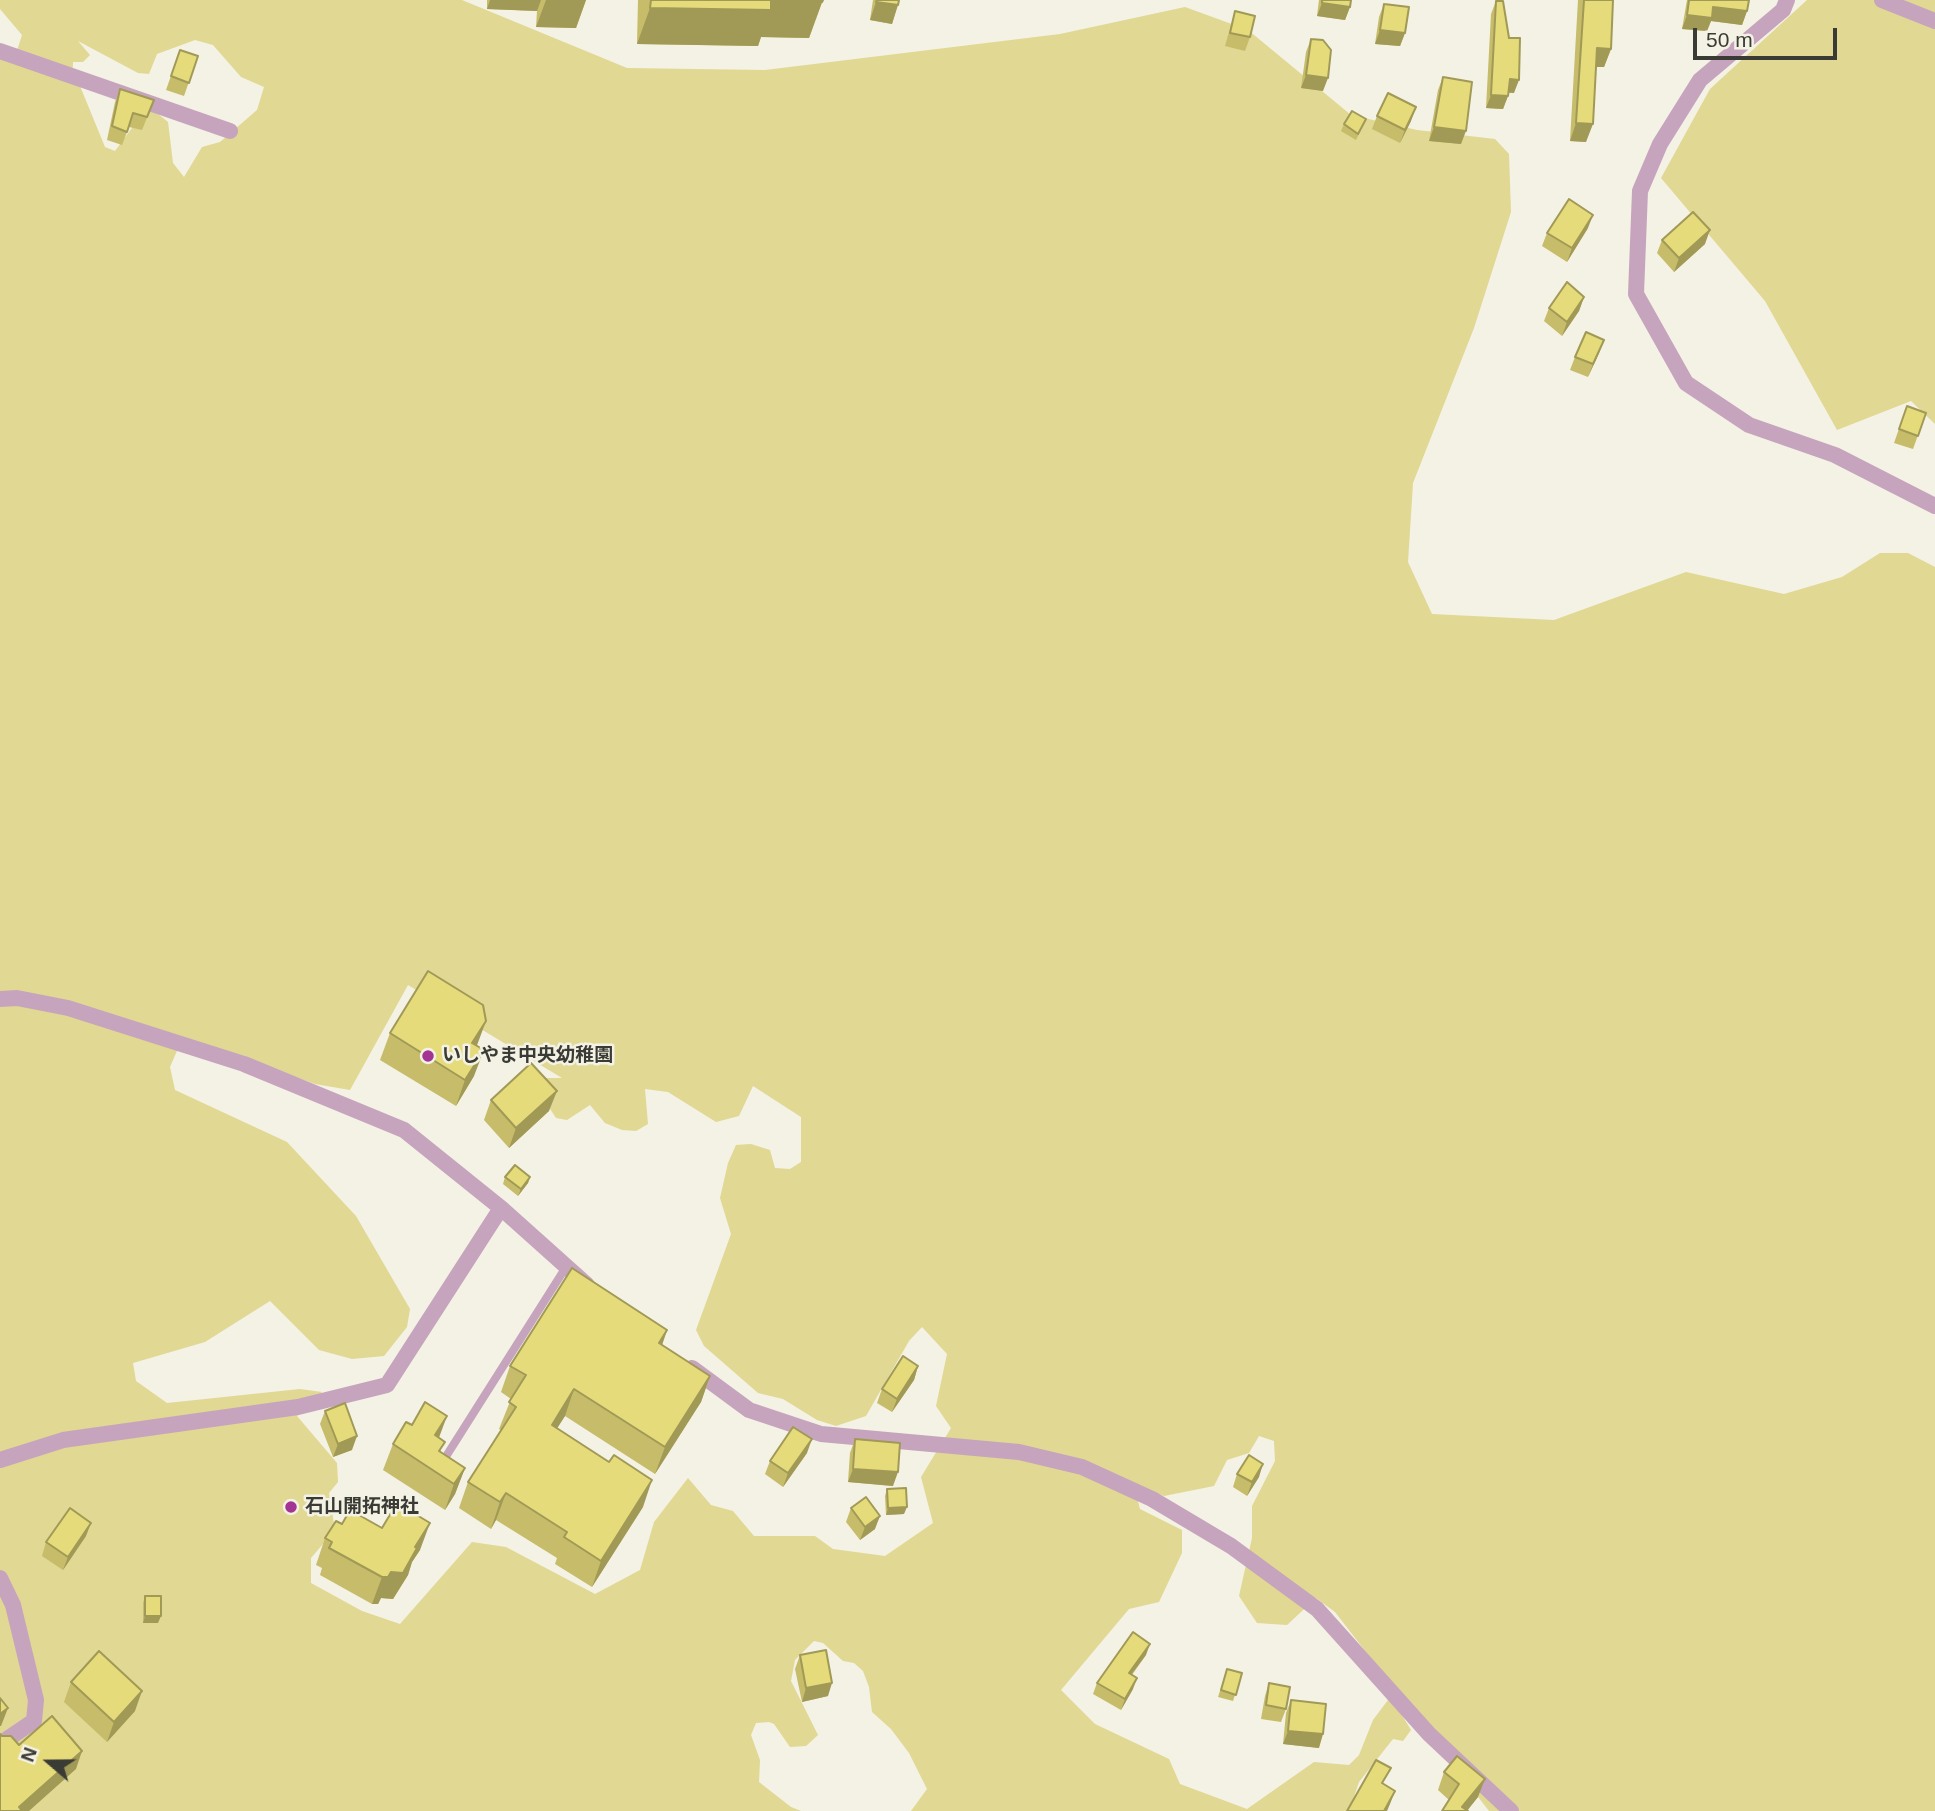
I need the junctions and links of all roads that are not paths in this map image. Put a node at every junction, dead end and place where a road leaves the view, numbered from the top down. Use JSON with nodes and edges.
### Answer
{"nodes":[{"id":1,"x":1787,"y":0,"type":"edge"},
{"id":2,"x":1882,"y":0,"type":"edge"},
{"id":3,"x":1935,"y":20,"type":"edge"},
{"id":4,"x":0,"y":51,"type":"edge"},
{"id":5,"x":230,"y":131,"type":"dead end"},
{"id":6,"x":1935,"y":506,"type":"edge"},
{"id":7,"x":0,"y":999,"type":"edge"},
{"id":8,"x":501,"y":1208,"type":"junction"},
{"id":9,"x":566,"y":1267,"type":"junction"},
{"id":10,"x":595,"y":1292,"type":"edge"},
{"id":11,"x":675,"y":1357,"type":"edge"},
{"id":12,"x":445,"y":1458,"type":"edge"},
{"id":13,"x":0,"y":1460,"type":"edge"},
{"id":14,"x":0,"y":1578,"type":"edge"},
{"id":15,"x":0,"y":1744,"type":"edge"},
{"id":16,"x":1511,"y":1811,"type":"edge"}],
"edges":[{"from":1,"to":6,"type":"street"},
{"from":2,"to":3,"type":"street"},
{"from":4,"to":5,"type":"street"},
{"from":7,"to":8,"type":"street"},
{"from":8,"to":9,"type":"street"},
{"from":8,"to":13,"type":"street"},
{"from":9,"to":10,"type":"street"},
{"from":9,"to":12,"type":"lane"},
{"from":11,"to":16,"type":"street"},
{"from":14,"to":15,"type":"street"}]}
